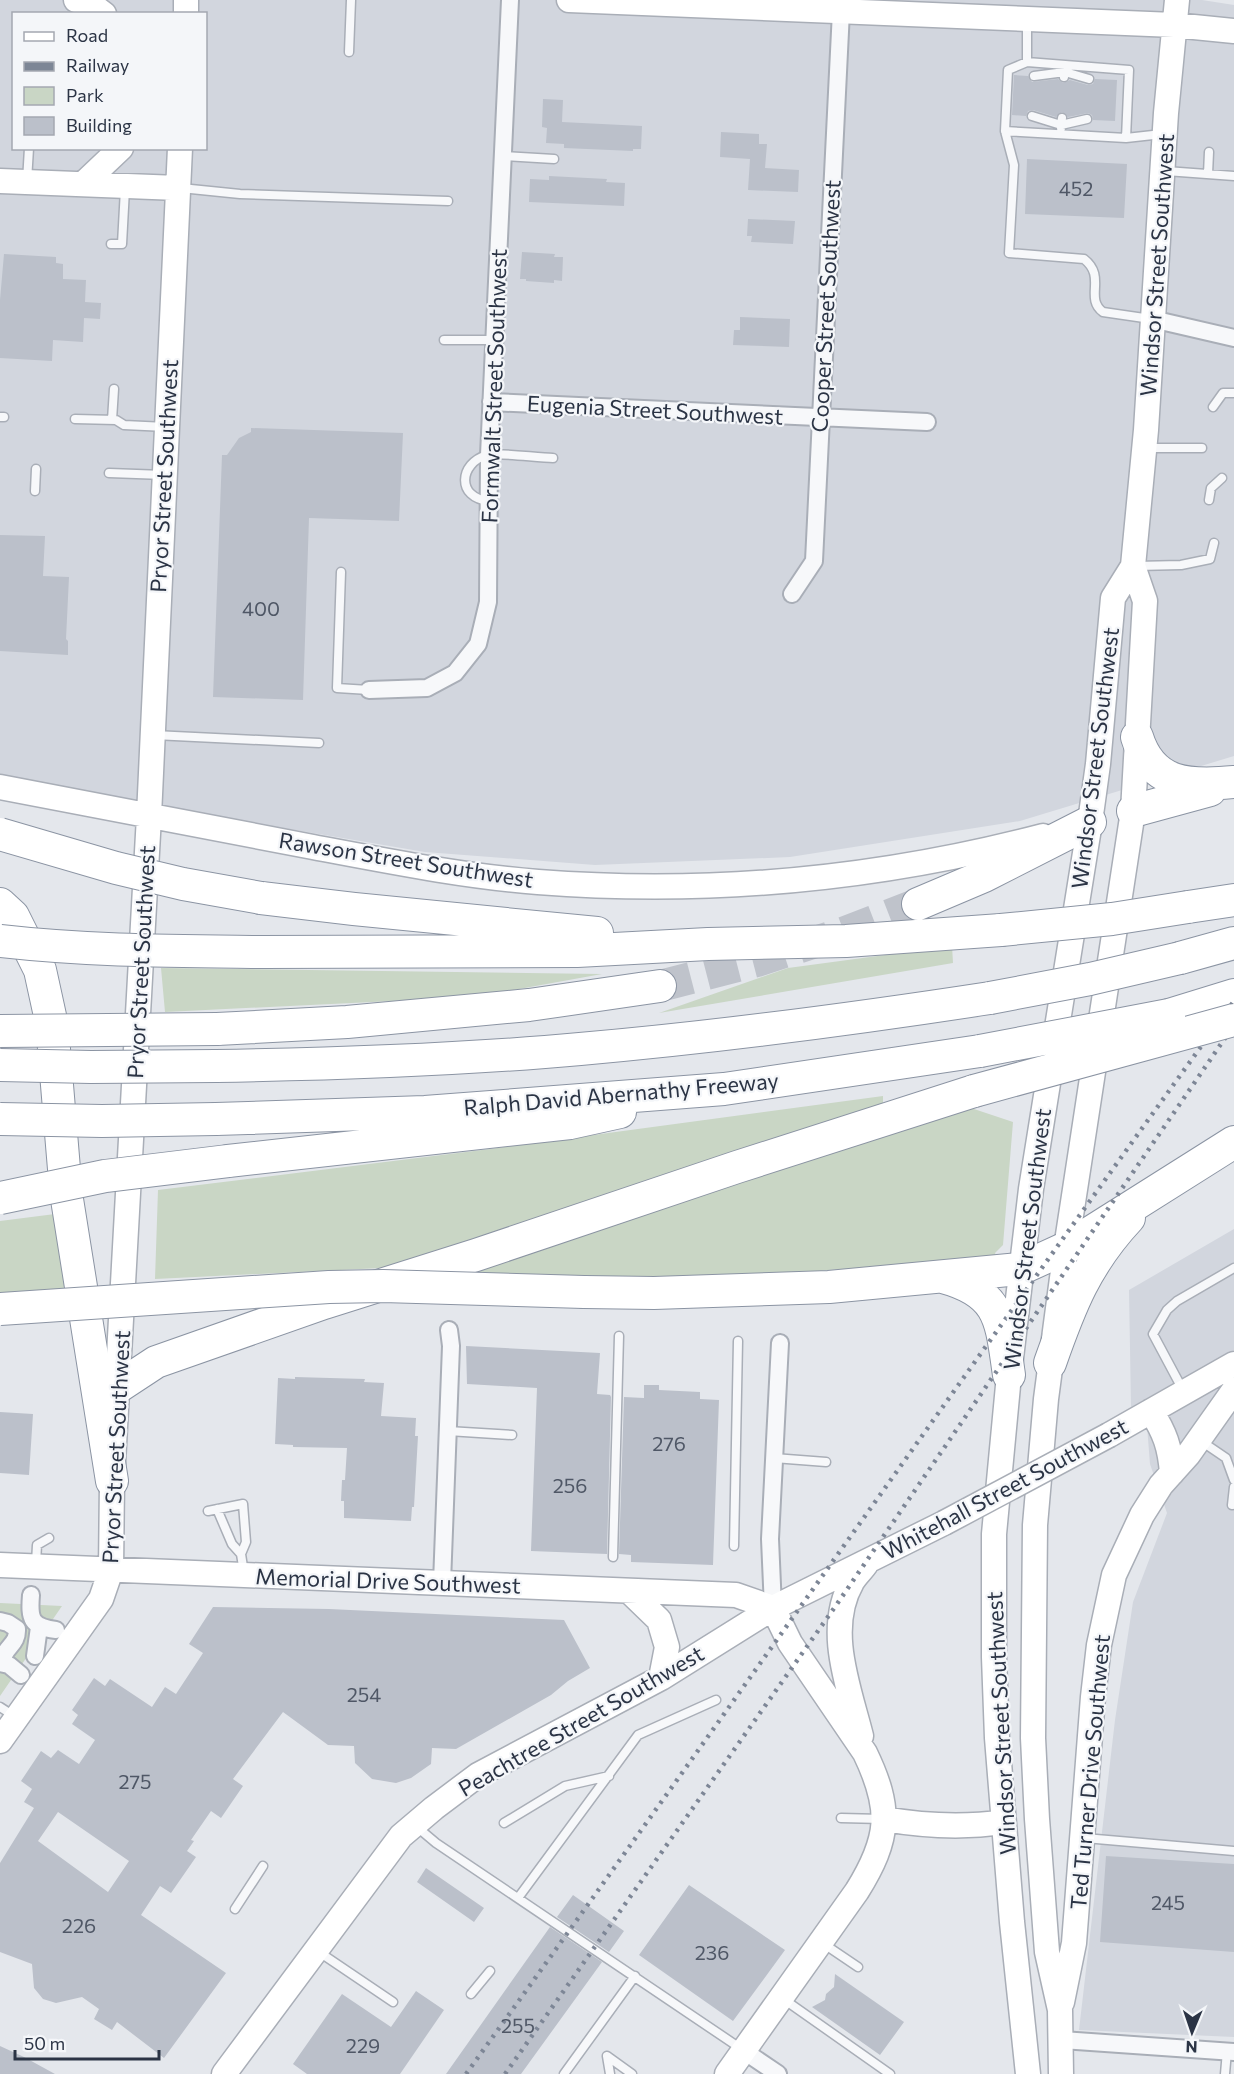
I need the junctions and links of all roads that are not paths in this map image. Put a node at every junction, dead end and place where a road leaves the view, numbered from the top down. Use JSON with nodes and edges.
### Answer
{"nodes":[{"id":1,"x":76,"y":0,"type":"edge"},
{"id":2,"x":351,"y":0,"type":"edge"},
{"id":3,"x":510,"y":0,"type":"edge"},
{"id":4,"x":569,"y":0,"type":"edge"},
{"id":5,"x":1177,"y":0,"type":"edge"},
{"id":6,"x":714,"y":3,"type":"edge"},
{"id":7,"x":841,"y":11,"type":"junction"},
{"id":8,"x":101,"y":12,"type":"edge"},
{"id":9,"x":1027,"y":19,"type":"junction"},
{"id":10,"x":1174,"y":25,"type":"junction"},
{"id":11,"x":1234,"y":31,"type":"edge"},
{"id":12,"x":349,"y":52,"type":"dead end"},
{"id":13,"x":1027,"y":62,"type":"junction"},
{"id":14,"x":1065,"y":71,"type":"junction"},
{"id":15,"x":1034,"y":76,"type":"dead end"},
{"id":16,"x":1089,"y":79,"type":"dead end"},
{"id":17,"x":1032,"y":116,"type":"dead end"},
{"id":18,"x":1087,"y":119,"type":"dead end"},
{"id":19,"x":1062,"y":121,"type":"junction"},
{"id":20,"x":1005,"y":131,"type":"junction"},
{"id":21,"x":1165,"y":133,"type":"junction"},
{"id":22,"x":1061,"y":135,"type":"junction"},
{"id":23,"x":1126,"y":138,"type":"junction"},
{"id":24,"x":29,"y":150,"type":"edge"},
{"id":25,"x":119,"y":150,"type":"edge"},
{"id":26,"x":180,"y":150,"type":"edge"},
{"id":27,"x":1209,"y":152,"type":"dead end"},
{"id":28,"x":503,"y":156,"type":"junction"},
{"id":29,"x":554,"y":159,"type":"dead end"},
{"id":30,"x":1162,"y":170,"type":"junction"},
{"id":31,"x":1208,"y":174,"type":"junction"},
{"id":32,"x":1234,"y":176,"type":"edge"},
{"id":33,"x":0,"y":181,"type":"edge"},
{"id":34,"x":27,"y":182,"type":"junction"},
{"id":35,"x":83,"y":184,"type":"junction"},
{"id":36,"x":125,"y":186,"type":"junction"},
{"id":37,"x":178,"y":188,"type":"junction"},
{"id":38,"x":448,"y":201,"type":"dead end"},
{"id":39,"x":111,"y":244,"type":"dead end"},
{"id":40,"x":1152,"y":319,"type":"junction"},
{"id":41,"x":1234,"y":338,"type":"edge"},
{"id":42,"x":444,"y":340,"type":"dead end"},
{"id":43,"x":494,"y":340,"type":"junction"},
{"id":44,"x":114,"y":389,"type":"dead end"},
{"id":45,"x":1234,"y":393,"type":"edge"},
{"id":46,"x":491,"y":402,"type":"junction"},
{"id":47,"x":1213,"y":407,"type":"dead end"},
{"id":48,"x":821,"y":418,"type":"junction"},
{"id":49,"x":75,"y":419,"type":"dead end"},
{"id":50,"x":112,"y":420,"type":"junction"},
{"id":51,"x":927,"y":422,"type":"dead end"},
{"id":52,"x":166,"y":427,"type":"junction"},
{"id":53,"x":1145,"y":448,"type":"junction"},
{"id":54,"x":1202,"y":448,"type":"dead end"},
{"id":55,"x":489,"y":455,"type":"junction"},
{"id":56,"x":553,"y":459,"type":"dead end"},
{"id":57,"x":36,"y":469,"type":"dead end"},
{"id":58,"x":109,"y":472,"type":"dead end"},
{"id":59,"x":164,"y":475,"type":"junction"},
{"id":60,"x":1222,"y":478,"type":"dead end"},
{"id":61,"x":35,"y":491,"type":"dead end"},
{"id":62,"x":489,"y":501,"type":"junction"},
{"id":63,"x":1209,"y":501,"type":"dead end"},
{"id":64,"x":1214,"y":543,"type":"dead end"},
{"id":65,"x":1133,"y":566,"type":"junction"},
{"id":66,"x":341,"y":572,"type":"dead end"},
{"id":67,"x":792,"y":594,"type":"dead end"},
{"id":68,"x":369,"y":690,"type":"joint"},
{"id":69,"x":153,"y":735,"type":"junction"},
{"id":70,"x":1137,"y":737,"type":"junction"},
{"id":71,"x":319,"y":743,"type":"dead end"},
{"id":72,"x":1234,"y":782,"type":"edge"},
{"id":73,"x":0,"y":787,"type":"edge"},
{"id":74,"x":1133,"y":811,"type":"junction"},
{"id":75,"x":149,"y":816,"type":"junction"},
{"id":76,"x":1090,"y":822,"type":"junction"},
{"id":77,"x":0,"y":834,"type":"edge"},
{"id":78,"x":1234,"y":900,"type":"edge"},
{"id":79,"x":0,"y":904,"type":"edge"},
{"id":80,"x":918,"y":904,"type":"tunnel mouth"},
{"id":81,"x":0,"y":941,"type":"edge"},
{"id":82,"x":1234,"y":943,"type":"edge"},
{"id":83,"x":708,"y":944,"type":"junction"},
{"id":84,"x":660,"y":986,"type":"tunnel mouth"},
{"id":85,"x":1234,"y":994,"type":"edge"},
{"id":86,"x":1234,"y":1020,"type":"edge"},
{"id":87,"x":0,"y":1031,"type":"edge"},
{"id":88,"x":0,"y":1065,"type":"edge"},
{"id":89,"x":724,"y":1089,"type":"junction"},
{"id":90,"x":0,"y":1119,"type":"edge"},
{"id":91,"x":1234,"y":1142,"type":"edge"},
{"id":92,"x":1151,"y":1194,"type":"junction"},
{"id":93,"x":0,"y":1198,"type":"edge"},
{"id":94,"x":1066,"y":1248,"type":"junction"},
{"id":95,"x":1234,"y":1268,"type":"edge"},
{"id":96,"x":1020,"y":1269,"type":"junction"},
{"id":97,"x":942,"y":1277,"type":"junction"},
{"id":98,"x":0,"y":1309,"type":"edge"},
{"id":99,"x":449,"y":1330,"type":"dead end"},
{"id":100,"x":619,"y":1336,"type":"dead end"},
{"id":101,"x":738,"y":1341,"type":"dead end"},
{"id":102,"x":780,"y":1343,"type":"dead end"},
{"id":103,"x":1050,"y":1364,"type":"junction"},
{"id":104,"x":1234,"y":1364,"type":"edge"},
{"id":105,"x":1009,"y":1375,"type":"junction"},
{"id":106,"x":118,"y":1387,"type":"junction"},
{"id":107,"x":1234,"y":1390,"type":"edge"},
{"id":108,"x":1184,"y":1392,"type":"junction"},
{"id":109,"x":1151,"y":1411,"type":"junction"},
{"id":110,"x":448,"y":1431,"type":"junction"},
{"id":111,"x":513,"y":1435,"type":"dead end"},
{"id":112,"x":1199,"y":1439,"type":"junction"},
{"id":113,"x":774,"y":1458,"type":"junction"},
{"id":114,"x":826,"y":1462,"type":"dead end"},
{"id":115,"x":1232,"y":1465,"type":"edge"},
{"id":116,"x":1172,"y":1473,"type":"junction"},
{"id":117,"x":1234,"y":1480,"type":"edge"},
{"id":118,"x":112,"y":1481,"type":"junction"},
{"id":119,"x":1234,"y":1487,"type":"edge"},
{"id":120,"x":1232,"y":1505,"type":"dead end"},
{"id":121,"x":1035,"y":1525,"type":"joint"},
{"id":122,"x":49,"y":1538,"type":"dead end"},
{"id":123,"x":734,"y":1546,"type":"dead end"},
{"id":124,"x":614,"y":1557,"type":"dead end"},
{"id":125,"x":868,"y":1562,"type":"junction"},
{"id":126,"x":243,"y":1564,"type":"junction"},
{"id":127,"x":0,"y":1565,"type":"edge"},
{"id":128,"x":36,"y":1567,"type":"junction"},
{"id":129,"x":111,"y":1570,"type":"junction"},
{"id":130,"x":442,"y":1583,"type":"junction"},
{"id":131,"x":629,"y":1591,"type":"junction"},
{"id":132,"x":31,"y":1595,"type":"dead end"},
{"id":133,"x":773,"y":1608,"type":"junction"},
{"id":134,"x":0,"y":1621,"type":"edge"},
{"id":135,"x":42,"y":1626,"type":"junction"},
{"id":136,"x":17,"y":1629,"type":"junction"},
{"id":137,"x":35,"y":1656,"type":"dead end"},
{"id":138,"x":2,"y":1663,"type":"edge"},
{"id":139,"x":21,"y":1675,"type":"dead end"},
{"id":140,"x":661,"y":1678,"type":"junction"},
{"id":141,"x":716,"y":1700,"type":"dead end"},
{"id":142,"x":4,"y":1727,"type":"edge"},
{"id":143,"x":865,"y":1753,"type":"junction"},
{"id":144,"x":609,"y":1776,"type":"junction"},
{"id":145,"x":840,"y":1818,"type":"dead end"},
{"id":146,"x":884,"y":1819,"type":"junction"},
{"id":147,"x":1004,"y":1822,"type":"junction"},
{"id":148,"x":504,"y":1823,"type":"dead end"},
{"id":149,"x":414,"y":1825,"type":"junction"},
{"id":150,"x":1083,"y":1838,"type":"junction"},
{"id":151,"x":1234,"y":1851,"type":"edge"},
{"id":152,"x":263,"y":1866,"type":"dead end"},
{"id":153,"x":518,"y":1898,"type":"junction"},
{"id":154,"x":235,"y":1909,"type":"dead end"},
{"id":155,"x":821,"y":1942,"type":"junction"},
{"id":156,"x":316,"y":1950,"type":"junction"},
{"id":157,"x":858,"y":1967,"type":"dead end"},
{"id":158,"x":490,"y":1971,"type":"dead end"},
{"id":159,"x":635,"y":1976,"type":"junction"},
{"id":160,"x":471,"y":1994,"type":"dead end"},
{"id":161,"x":782,"y":1997,"type":"junction"},
{"id":162,"x":393,"y":2002,"type":"dead end"},
{"id":163,"x":1060,"y":2010,"type":"junction"},
{"id":164,"x":1062,"y":2040,"type":"junction"},
{"id":165,"x":744,"y":2051,"type":"junction"},
{"id":166,"x":1230,"y":2051,"type":"edge"},
{"id":167,"x":224,"y":2074,"type":"edge"},
{"id":168,"x":564,"y":2074,"type":"edge"},
{"id":169,"x":610,"y":2074,"type":"edge"},
{"id":170,"x":632,"y":2074,"type":"edge"},
{"id":171,"x":728,"y":2074,"type":"edge"},
{"id":172,"x":778,"y":2074,"type":"edge"},
{"id":173,"x":890,"y":2074,"type":"edge"},
{"id":174,"x":1028,"y":2074,"type":"edge"},
{"id":175,"x":1061,"y":2074,"type":"edge"},
{"id":176,"x":1225,"y":2074,"type":"edge"}],
"edges":[{"from":1,"to":8,"type":"street"},
{"from":2,"to":12,"type":"lane"},
{"from":3,"to":28,"type":"street","name":"Formwalt Street Southwest"},
{"from":4,"to":6,"type":"street"},
{"from":5,"to":10,"type":"street","name":"Windsor Street Southwest"},
{"from":6,"to":7,"type":"street"},
{"from":7,"to":9,"type":"street"},
{"from":7,"to":48,"type":"street","name":"Cooper Street Southwest"},
{"from":9,"to":10,"type":"street"},
{"from":9,"to":13,"type":"lane"},
{"from":10,"to":11,"type":"street"},
{"from":10,"to":21,"type":"street","name":"Windsor Street Southwest"},
{"from":13,"to":14,"type":"lane"},
{"from":13,"to":20,"type":"lane"},
{"from":14,"to":15,"type":"lane"},
{"from":14,"to":16,"type":"lane"},
{"from":14,"to":23,"type":"lane"},
{"from":17,"to":19,"type":"lane"},
{"from":18,"to":19,"type":"lane"},
{"from":19,"to":22,"type":"lane"},
{"from":20,"to":22,"type":"lane"},
{"from":20,"to":40,"type":"lane"},
{"from":21,"to":23,"type":"lane"},
{"from":21,"to":30,"type":"street","name":"Windsor Street Southwest"},
{"from":22,"to":23,"type":"lane"},
{"from":24,"to":34,"type":"lane"},
{"from":25,"to":35,"type":"street"},
{"from":26,"to":37,"type":"street","name":"Pryor Street Southwest"},
{"from":27,"to":31,"type":"lane"},
{"from":28,"to":29,"type":"lane"},
{"from":28,"to":43,"type":"street","name":"Formwalt Street Southwest"},
{"from":30,"to":31,"type":"lane"},
{"from":30,"to":40,"type":"street","name":"Windsor Street Southwest"},
{"from":31,"to":32,"type":"lane"},
{"from":33,"to":34,"type":"street"},
{"from":34,"to":35,"type":"street"},
{"from":35,"to":36,"type":"street"},
{"from":36,"to":37,"type":"street"},
{"from":36,"to":39,"type":"lane"},
{"from":37,"to":38,"type":"lane"},
{"from":37,"to":52,"type":"street","name":"Pryor Street Southwest"},
{"from":40,"to":41,"type":"street"},
{"from":40,"to":53,"type":"street","name":"Windsor Street Southwest"},
{"from":42,"to":43,"type":"lane"},
{"from":43,"to":46,"type":"street","name":"Formwalt Street Southwest"},
{"from":44,"to":50,"type":"lane"},
{"from":45,"to":47,"type":"lane"},
{"from":46,"to":48,"type":"street","name":"Eugenia Street Southwest"},
{"from":46,"to":55,"type":"street","name":"Formwalt Street Southwest"},
{"from":48,"to":51,"type":"street","name":"Eugenia Street Southwest"},
{"from":48,"to":67,"type":"street","name":"Cooper Street Southwest"},
{"from":49,"to":50,"type":"lane"},
{"from":50,"to":52,"type":"lane"},
{"from":52,"to":59,"type":"street","name":"Pryor Street Southwest"},
{"from":53,"to":54,"type":"lane"},
{"from":53,"to":65,"type":"street","name":"Windsor Street Southwest"},
{"from":55,"to":56,"type":"lane"},
{"from":55,"to":62,"type":"street","name":"Formwalt Street Southwest"},
{"from":55,"to":62,"type":"lane"},
{"from":57,"to":61,"type":"lane"},
{"from":58,"to":59,"type":"lane"},
{"from":59,"to":69,"type":"street","name":"Pryor Street Southwest"},
{"from":60,"to":63,"type":"lane"},
{"from":62,"to":68,"type":"street","name":"Formwalt Street Southwest"},
{"from":64,"to":65,"type":"lane"},
{"from":65,"to":70,"type":"street","name":"Windsor Street Southwest"},
{"from":65,"to":76,"type":"street","name":"Windsor Street Southwest"},
{"from":66,"to":68,"type":"lane"},
{"from":69,"to":71,"type":"lane"},
{"from":69,"to":75,"type":"street","name":"Pryor Street Southwest"},
{"from":70,"to":72,"type":"highway"},
{"from":70,"to":74,"type":"street","name":"Windsor Street Southwest"},
{"from":72,"to":74,"type":"highway"},
{"from":73,"to":75,"type":"street","name":"Rawson Street Southwest"},
{"from":74,"to":76,"type":"street","name":"Rawson Street Southwest"},
{"from":74,"to":94,"type":"street","name":"Windsor Street Southwest"},
{"from":75,"to":76,"type":"street","name":"Rawson Street Southwest"},
{"from":75,"to":106,"type":"street","name":"Pryor Street Southwest"},
{"from":76,"to":80,"type":"highway"},
{"from":76,"to":96,"type":"street","name":"Windsor Street Southwest"},
{"from":77,"to":83,"type":"highway","bridge":true},
{"from":78,"to":83,"type":"highway","bridge":true},
{"from":79,"to":118,"type":"highway"},
{"from":81,"to":83,"type":"highway","bridge":true},
{"from":82,"to":88,"type":"highway","bridge":true},
{"from":84,"to":87,"type":"highway","bridge":true},
{"from":85,"to":89,"type":"highway","name":"Ralph David Abernathy Freeway","bridge":true},
{"from":86,"to":106,"type":"highway","bridge":true},
{"from":89,"to":90,"type":"highway","name":"Ralph David Abernathy Freeway","bridge":true},
{"from":89,"to":93,"type":"highway","bridge":true},
{"from":91,"to":92,"type":"highway"},
{"from":92,"to":94,"type":"highway"},
{"from":92,"to":103,"type":"highway"},
{"from":94,"to":96,"type":"highway"},
{"from":94,"to":103,"type":"street","name":"Windsor Street Southwest"},
{"from":95,"to":108,"type":"lane"},
{"from":96,"to":97,"type":"highway"},
{"from":96,"to":105,"type":"street","name":"Windsor Street Southwest"},
{"from":97,"to":98,"type":"highway","bridge":true},
{"from":97,"to":105,"type":"highway"},
{"from":99,"to":110,"type":"street"},
{"from":100,"to":124,"type":"lane"},
{"from":101,"to":123,"type":"lane"},
{"from":102,"to":113,"type":"street"},
{"from":103,"to":121,"type":"street","name":"Windsor Street Southwest"},
{"from":104,"to":108,"type":"street","name":"Whitehall Street Southwest"},
{"from":105,"to":147,"type":"street","name":"Windsor Street Southwest"},
{"from":106,"to":118,"type":"street","name":"Pryor Street Southwest"},
{"from":107,"to":112,"type":"street","name":"Ted Turner Drive Southwest"},
{"from":108,"to":109,"type":"street","name":"Whitehall Street Southwest"},
{"from":109,"to":116,"type":"street"},
{"from":109,"to":125,"type":"street","name":"Whitehall Street Southwest","bridge":true},
{"from":110,"to":111,"type":"lane"},
{"from":110,"to":130,"type":"street"},
{"from":112,"to":115,"type":"lane"},
{"from":112,"to":116,"type":"street","name":"Ted Turner Drive Southwest"},
{"from":113,"to":114,"type":"lane"},
{"from":113,"to":133,"type":"street"},
{"from":115,"to":117,"type":"lane"},
{"from":116,"to":150,"type":"street","name":"Ted Turner Drive Southwest"},
{"from":118,"to":129,"type":"street","name":"Pryor Street Southwest"},
{"from":119,"to":120,"type":"lane"},
{"from":121,"to":163,"type":"street","name":"Ted Turner Drive Southwest"},
{"from":122,"to":128,"type":"lane"},
{"from":125,"to":133,"type":"street","name":"Whitehall Street Southwest"},
{"from":125,"to":143,"type":"street"},
{"from":126,"to":126,"type":"lane"},
{"from":126,"to":129,"type":"street","name":"Memorial Drive Southwest"},
{"from":126,"to":130,"type":"street","name":"Memorial Drive Southwest"},
{"from":127,"to":128,"type":"street","name":"Memorial Drive Southwest"},
{"from":128,"to":129,"type":"street","name":"Memorial Drive Southwest"},
{"from":129,"to":142,"type":"street","name":"Pryor Street Southwest"},
{"from":130,"to":131,"type":"street","name":"Memorial Drive Southwest"},
{"from":131,"to":133,"type":"street","name":"Memorial Drive Southwest"},
{"from":131,"to":140,"type":"street"},
{"from":132,"to":135,"type":"street"},
{"from":133,"to":140,"type":"street","name":"Peachtree Street Southwest"},
{"from":133,"to":143,"type":"street"},
{"from":134,"to":136,"type":"street"},
{"from":135,"to":136,"type":"street"},
{"from":135,"to":137,"type":"street"},
{"from":136,"to":138,"type":"street"},
{"from":138,"to":139,"type":"street"},
{"from":140,"to":149,"type":"street","name":"Peachtree Street Southwest"},
{"from":141,"to":144,"type":"lane"},
{"from":143,"to":146,"type":"street"},
{"from":144,"to":148,"type":"lane"},
{"from":144,"to":153,"type":"lane"},
{"from":145,"to":146,"type":"lane"},
{"from":146,"to":147,"type":"street"},
{"from":146,"to":155,"type":"street"},
{"from":147,"to":174,"type":"street","name":"Windsor Street Southwest"},
{"from":149,"to":153,"type":"lane"},
{"from":149,"to":156,"type":"street","name":"Peachtree Street Southwest"},
{"from":150,"to":151,"type":"lane"},
{"from":150,"to":163,"type":"street","name":"Ted Turner Drive Southwest"},
{"from":152,"to":154,"type":"lane"},
{"from":153,"to":159,"type":"lane"},
{"from":155,"to":157,"type":"lane"},
{"from":155,"to":161,"type":"street"},
{"from":156,"to":162,"type":"lane"},
{"from":156,"to":167,"type":"street","name":"Peachtree Street Southwest"},
{"from":158,"to":160,"type":"lane"},
{"from":159,"to":165,"type":"lane"},
{"from":159,"to":168,"type":"lane"},
{"from":161,"to":165,"type":"street"},
{"from":161,"to":173,"type":"lane"},
{"from":163,"to":164,"type":"street","name":"Ted Turner Drive Southwest"},
{"from":164,"to":166,"type":"street"},
{"from":164,"to":175,"type":"street","name":"Ted Turner Drive Southwest"},
{"from":165,"to":171,"type":"street"},
{"from":165,"to":172,"type":"street"},
{"from":166,"to":176,"type":"lane"},
{"from":169,"to":170,"type":"lane"}]}
